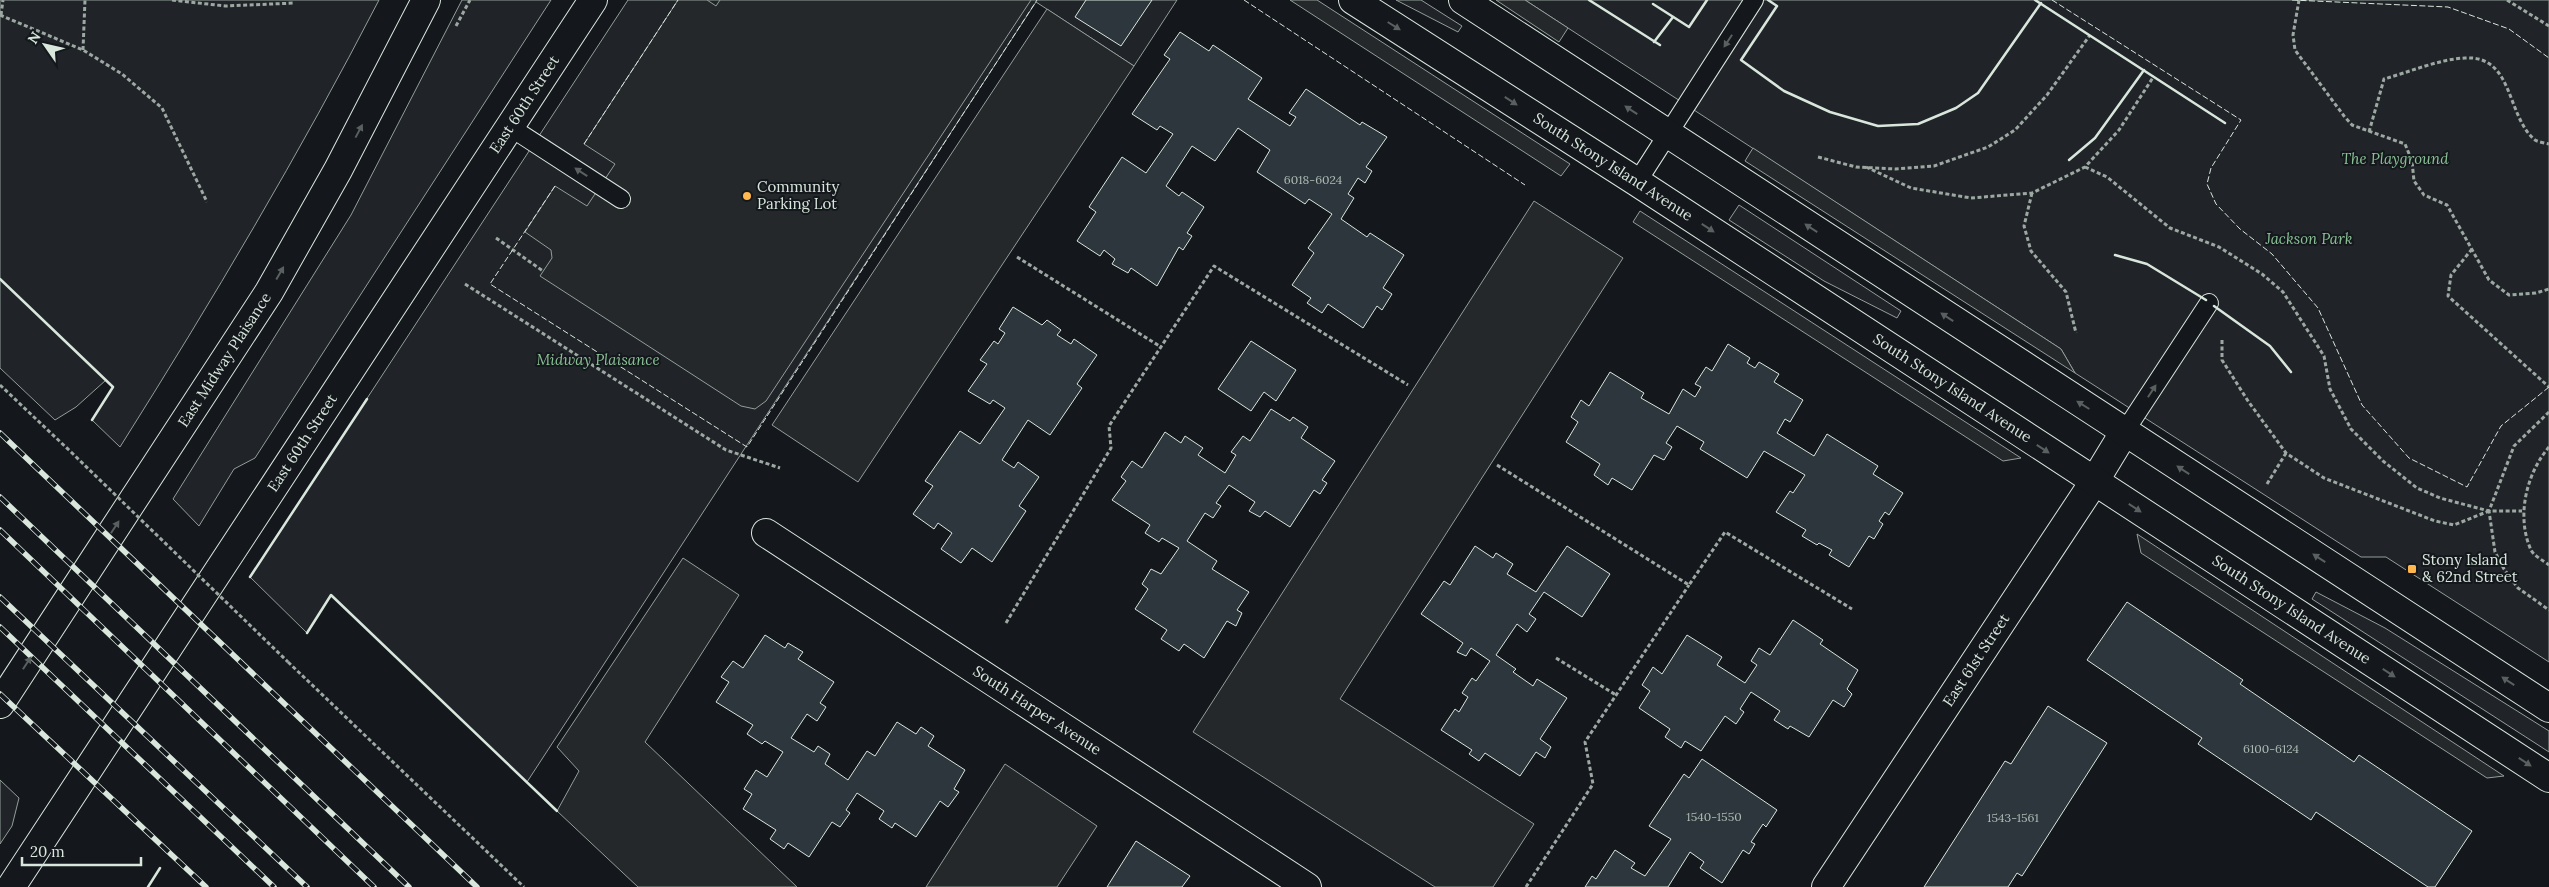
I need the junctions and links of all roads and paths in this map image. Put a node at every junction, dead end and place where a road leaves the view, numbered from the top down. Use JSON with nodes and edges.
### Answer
{"nodes":[{"id":1,"x":3,"y":0,"type":"edge"},
{"id":2,"x":85,"y":0,"type":"edge"},
{"id":3,"x":172,"y":0,"type":"edge"},
{"id":4,"x":426,"y":0,"type":"edge"},
{"id":5,"x":470,"y":0,"type":"edge"},
{"id":6,"x":594,"y":0,"type":"edge"},
{"id":7,"x":1353,"y":0,"type":"edge"},
{"id":8,"x":1463,"y":0,"type":"edge"},
{"id":9,"x":1754,"y":0,"type":"edge"},
{"id":10,"x":2299,"y":0,"type":"edge"},
{"id":11,"x":2507,"y":0,"type":"edge"},
{"id":12,"x":295,"y":3,"type":"dead end"},
{"id":13,"x":1,"y":15,"type":"edge"},
{"id":14,"x":456,"y":26,"type":"dead end"},
{"id":15,"x":2549,"y":26,"type":"edge"},
{"id":16,"x":2090,"y":35,"type":"dead end"},
{"id":17,"x":82,"y":50,"type":"junction"},
{"id":18,"x":2154,"y":76,"type":"dead end"},
{"id":19,"x":510,"y":127,"type":"junction"},
{"id":20,"x":2369,"y":132,"type":"junction"},
{"id":21,"x":1668,"y":134,"type":"junction"},
{"id":22,"x":2549,"y":144,"type":"edge"},
{"id":23,"x":1818,"y":157,"type":"dead end"},
{"id":24,"x":1866,"y":167,"type":"junction"},
{"id":25,"x":2085,"y":167,"type":"junction"},
{"id":26,"x":1638,"y":182,"type":"junction"},
{"id":27,"x":2032,"y":193,"type":"junction"},
{"id":28,"x":621,"y":199,"type":"dead end"},
{"id":29,"x":207,"y":202,"type":"dead end"},
{"id":30,"x":496,"y":238,"type":"dead end"},
{"id":31,"x":2472,"y":249,"type":"junction"},
{"id":32,"x":1017,"y":257,"type":"dead end"},
{"id":33,"x":543,"y":271,"type":"dead end"},
{"id":34,"x":465,"y":284,"type":"dead end"},
{"id":35,"x":2549,"y":289,"type":"edge"},
{"id":36,"x":2209,"y":303,"type":"dead end"},
{"id":37,"x":2076,"y":333,"type":"dead end"},
{"id":38,"x":2222,"y":336,"type":"dead end"},
{"id":39,"x":1161,"y":347,"type":"junction"},
{"id":40,"x":0,"y":385,"type":"edge"},
{"id":41,"x":1408,"y":385,"type":"dead end"},
{"id":42,"x":2549,"y":387,"type":"edge"},
{"id":43,"x":2549,"y":412,"type":"edge"},
{"id":44,"x":2125,"y":431,"type":"junction"},
{"id":45,"x":2549,"y":447,"type":"edge"},
{"id":46,"x":2286,"y":452,"type":"junction"},
{"id":47,"x":1497,"y":465,"type":"dead end"},
{"id":48,"x":780,"y":468,"type":"dead end"},
{"id":49,"x":2094,"y":482,"type":"junction"},
{"id":50,"x":2267,"y":484,"type":"dead end"},
{"id":51,"x":2489,"y":511,"type":"junction"},
{"id":52,"x":2522,"y":511,"type":"junction"},
{"id":53,"x":766,"y":533,"type":"dead end"},
{"id":54,"x":2549,"y":565,"type":"edge"},
{"id":55,"x":1689,"y":585,"type":"junction"},
{"id":56,"x":1852,"y":609,"type":"dead end"},
{"id":57,"x":2549,"y":610,"type":"edge"},
{"id":58,"x":1006,"y":623,"type":"dead end"},
{"id":59,"x":1556,"y":658,"type":"dead end"},
{"id":60,"x":1616,"y":695,"type":"junction"},
{"id":61,"x":0,"y":704,"type":"edge"},
{"id":62,"x":2549,"y":708,"type":"edge"},
{"id":63,"x":2549,"y":778,"type":"edge"},
{"id":64,"x":11,"y":887,"type":"edge"},
{"id":65,"x":524,"y":887,"type":"edge"},
{"id":66,"x":1307,"y":887,"type":"edge"},
{"id":67,"x":1526,"y":887,"type":"edge"},
{"id":68,"x":1826,"y":887,"type":"edge"}],
"edges":[{"from":1,"to":13,"type":"path"},
{"from":2,"to":17,"type":"path"},
{"from":3,"to":12,"type":"path"},
{"from":61,"to":4,"type":"street","name":"East Midway Plaisance","one_way":true},
{"from":5,"to":14,"type":"path"},
{"from":6,"to":19,"type":"street","name":"East 60th Street"},
{"from":7,"to":26,"type":"street","name":"South Stony Island Avenue","one_way":true},
{"from":21,"to":8,"type":"street","one_way":true},
{"from":9,"to":21,"type":"lane","one_way":true},
{"from":10,"to":20,"type":"path"},
{"from":11,"to":15,"type":"path"},
{"from":13,"to":17,"type":"path"},
{"from":16,"to":24,"type":"path"},
{"from":17,"to":29,"type":"path"},
{"from":18,"to":25,"type":"path"},
{"from":28,"to":19,"type":"lane","one_way":true},
{"from":19,"to":64,"type":"street","name":"East 60th Street"},
{"from":20,"to":22,"type":"path"},
{"from":20,"to":31,"type":"path"},
{"from":21,"to":26,"type":"lane"},
{"from":44,"to":21,"type":"street","one_way":true},
{"from":23,"to":24,"type":"path"},
{"from":24,"to":27,"type":"path"},
{"from":25,"to":27,"type":"path"},
{"from":25,"to":51,"type":"path"},
{"from":26,"to":49,"type":"street","name":"South Stony Island Avenue","one_way":true},
{"from":27,"to":37,"type":"path"},
{"from":30,"to":33,"type":"path"},
{"from":31,"to":35,"type":"path"},
{"from":31,"to":42,"type":"path"},
{"from":32,"to":39,"type":"path"},
{"from":34,"to":48,"type":"path"},
{"from":44,"to":36,"type":"lane","one_way":true},
{"from":38,"to":46,"type":"path"},
{"from":39,"to":41,"type":"path"},
{"from":39,"to":58,"type":"path"},
{"from":40,"to":65,"type":"path","bridge":true},
{"from":43,"to":51,"type":"path"},
{"from":44,"to":49,"type":"street","name":"East 61st Street"},
{"from":62,"to":44,"type":"street","one_way":true},
{"from":45,"to":52,"type":"path"},
{"from":46,"to":50,"type":"path"},
{"from":46,"to":51,"type":"path"},
{"from":47,"to":55,"type":"path"},
{"from":49,"to":63,"type":"street","name":"South Stony Island Avenue","one_way":true},
{"from":49,"to":68,"type":"street","name":"East 61st Street"},
{"from":51,"to":52,"type":"path"},
{"from":51,"to":57,"type":"path"},
{"from":52,"to":54,"type":"path"},
{"from":53,"to":66,"type":"street","name":"South Harper Avenue"},
{"from":55,"to":56,"type":"path"},
{"from":55,"to":60,"type":"path"},
{"from":59,"to":60,"type":"path"},
{"from":60,"to":67,"type":"path"}]}
